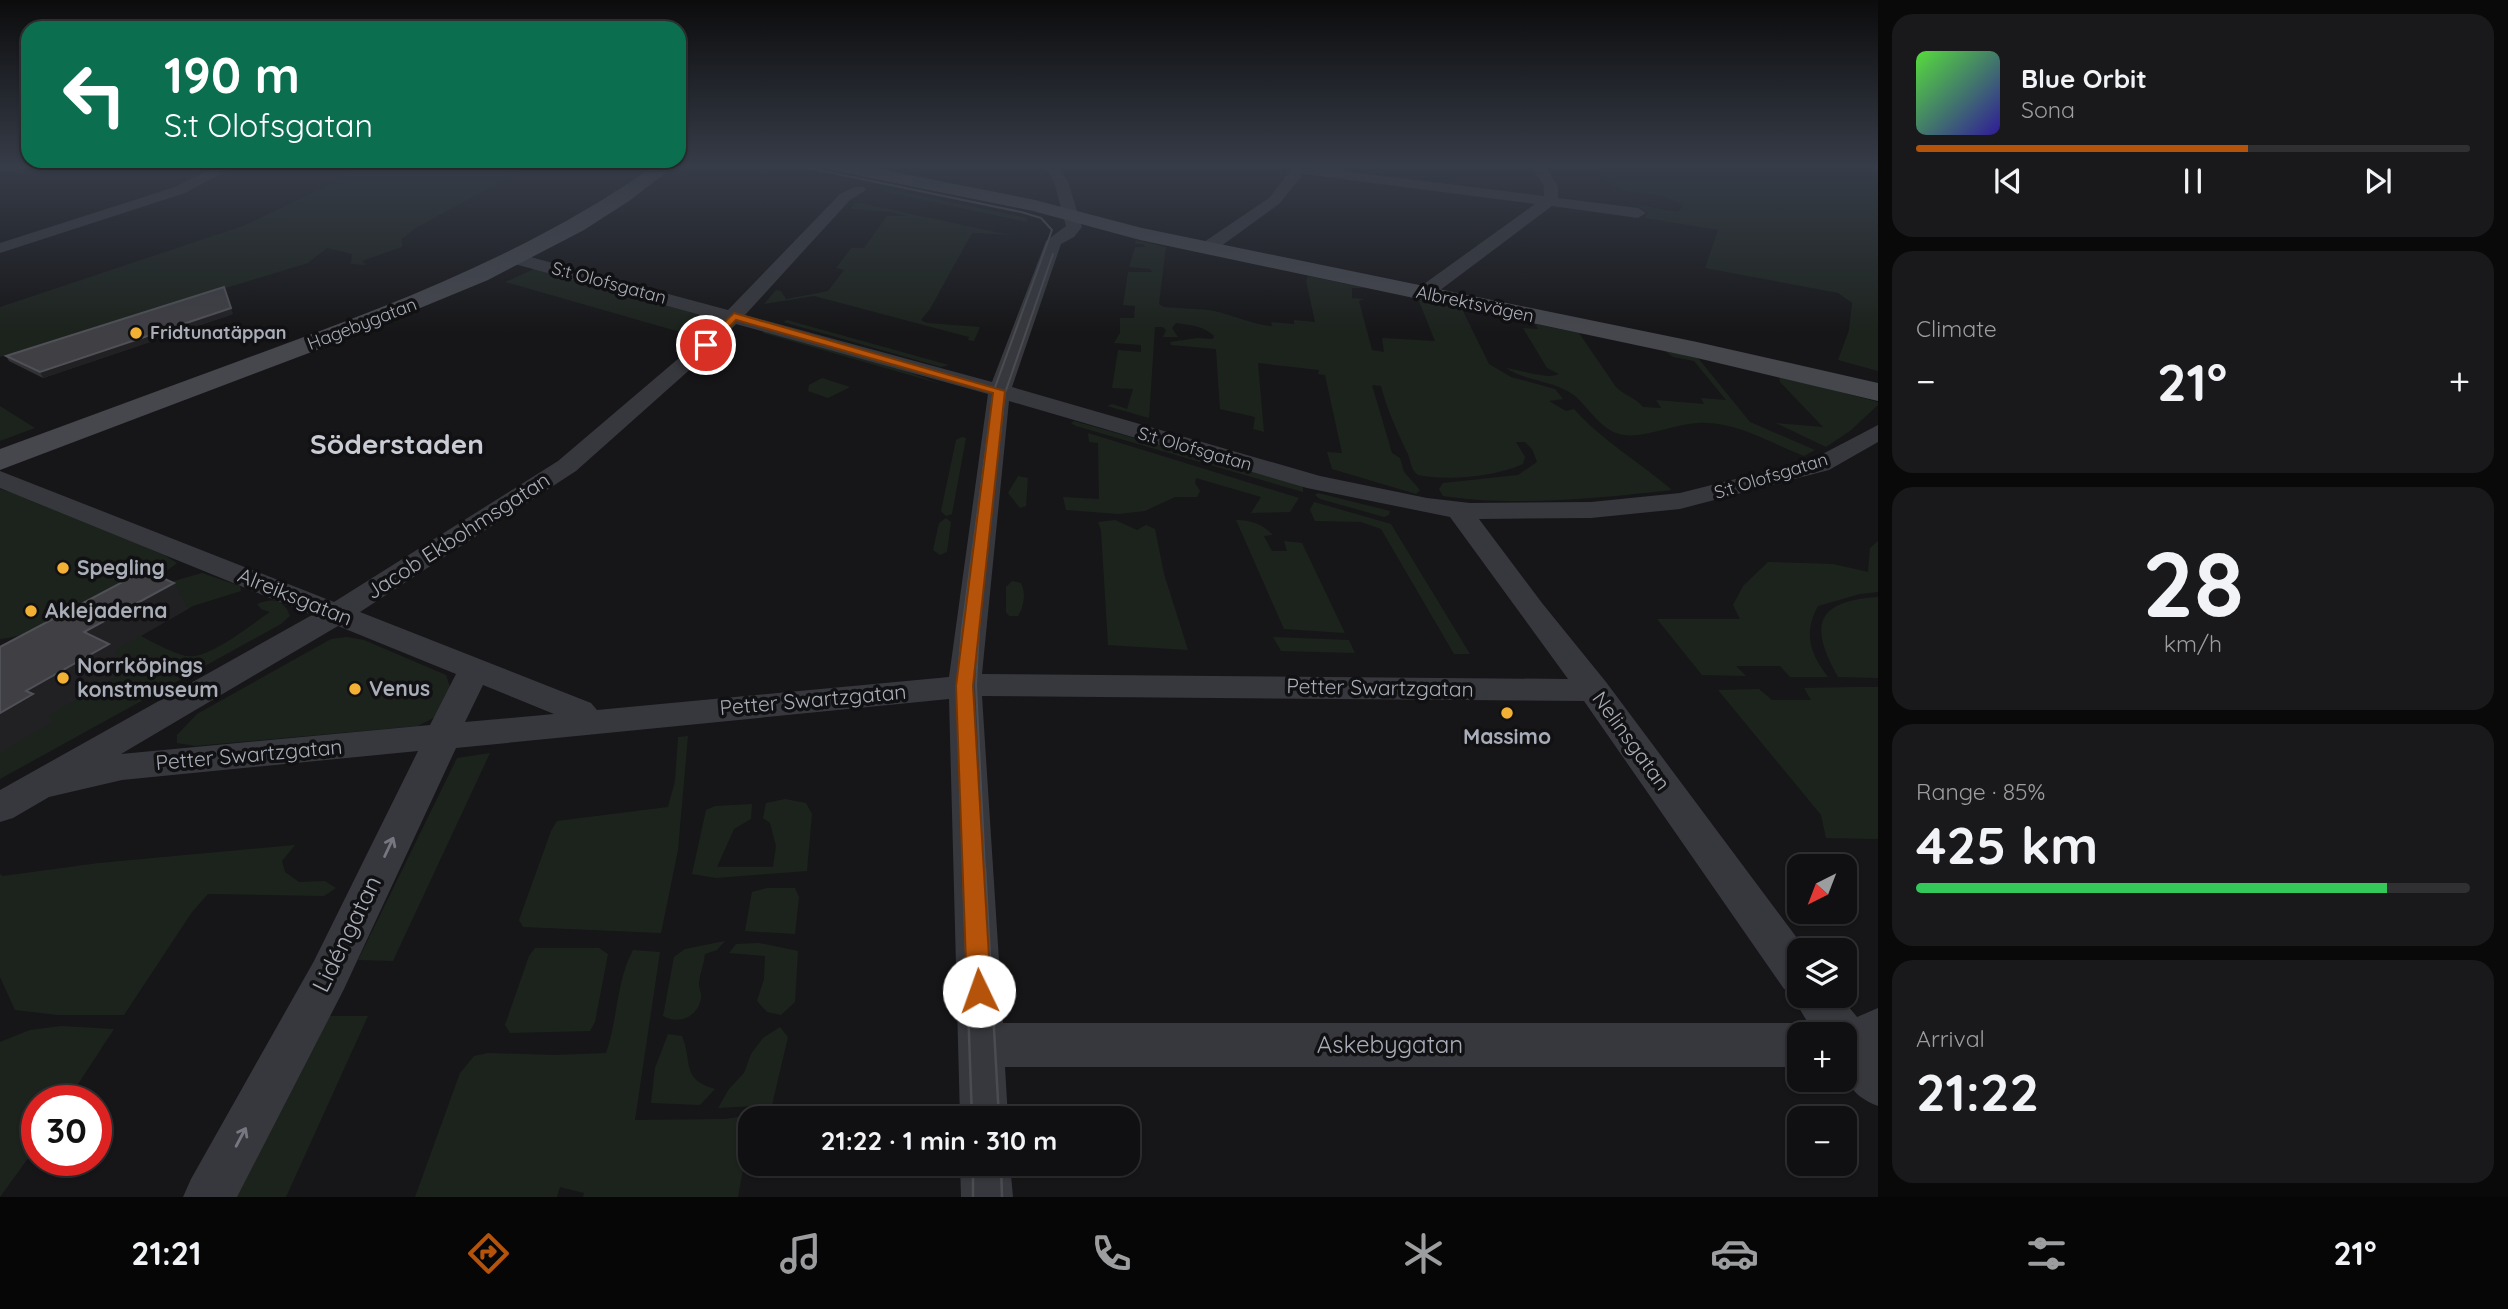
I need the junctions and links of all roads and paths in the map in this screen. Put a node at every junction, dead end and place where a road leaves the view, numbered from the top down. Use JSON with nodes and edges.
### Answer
{"nodes":[{"id":1,"x":90,"y":221,"type":"edge"},
{"id":2,"x":584,"y":221,"type":"edge"},
{"id":3,"x":823,"y":221,"type":"edge"},
{"id":4,"x":1072,"y":221,"type":"edge"},
{"id":5,"x":1085,"y":221,"type":"edge"},
{"id":6,"x":1246,"y":221,"type":"edge"},
{"id":7,"x":1522,"y":221,"type":"edge"},
{"id":8,"x":19,"y":225,"type":"dead end"},
{"id":9,"x":78,"y":225,"type":"junction"},
{"id":10,"x":1211,"y":245,"type":"junction"},
{"id":11,"x":0,"y":248,"type":"edge"},
{"id":12,"x":517,"y":259,"type":"junction"},
{"id":13,"x":1428,"y":290,"type":"junction"},
{"id":14,"x":734,"y":316,"type":"junction"},
{"id":15,"x":1878,"y":380,"type":"edge"},
{"id":16,"x":999,"y":391,"type":"junction"},
{"id":17,"x":1878,"y":392,"type":"edge"},
{"id":18,"x":1878,"y":432,"type":"edge"},
{"id":19,"x":0,"y":460,"type":"edge"},
{"id":20,"x":0,"y":479,"type":"edge"},
{"id":21,"x":1459,"y":510,"type":"junction"},
{"id":22,"x":336,"y":614,"type":"junction"},
{"id":23,"x":476,"y":668,"type":"junction"},
{"id":24,"x":965,"y":686,"type":"junction"},
{"id":25,"x":1594,"y":690,"type":"junction"},
{"id":26,"x":587,"y":721,"type":"junction"},
{"id":27,"x":443,"y":737,"type":"junction"},
{"id":28,"x":38,"y":786,"type":"junction"},
{"id":29,"x":0,"y":808,"type":"edge"},
{"id":30,"x":1787,"y":958,"type":"edge"},
{"id":31,"x":1825,"y":1008,"type":"edge"},
{"id":32,"x":1838,"y":1022,"type":"edge"},
{"id":33,"x":1787,"y":1045,"type":"edge"},
{"id":34,"x":982,"y":1046,"type":"junction"},
{"id":35,"x":1857,"y":1047,"type":"edge"},
{"id":36,"x":1878,"y":1083,"type":"edge"},
{"id":37,"x":984,"y":1106,"type":"edge"},
{"id":38,"x":985,"y":1176,"type":"edge"},
{"id":39,"x":209,"y":1197,"type":"edge"},
{"id":40,"x":986,"y":1197,"type":"edge"}],
"edges":[{"from":1,"to":9,"type":"street"},
{"from":2,"to":12,"type":"main road","name":"Hagebygatan"},
{"from":3,"to":14,"type":"street","name":"Jacob Ekbohmsgatan"},
{"from":4,"to":16,"type":"street"},
{"from":5,"to":10,"type":"main road","name":"Albrektsvägen"},
{"from":6,"to":10,"type":"street"},
{"from":7,"to":13,"type":"street"},
{"from":8,"to":9,"type":"street"},
{"from":9,"to":11,"type":"street"},
{"from":10,"to":13,"type":"main road","name":"Albrektsvägen"},
{"from":12,"to":14,"type":"street","name":"S:t Olofsgatan"},
{"from":12,"to":19,"type":"main road","name":"Hagebygatan"},
{"from":13,"to":15,"type":"main road","name":"Albrektsvägen"},
{"from":13,"to":17,"type":"main road","name":"Albrektsvägen"},
{"from":14,"to":16,"type":"street","name":"S:t Olofsgatan"},
{"from":14,"to":22,"type":"street","name":"Jacob Ekbohmsgatan"},
{"from":16,"to":21,"type":"street","name":"S:t Olofsgatan"},
{"from":16,"to":24,"type":"street"},
{"from":18,"to":21,"type":"street","name":"S:t Olofsgatan"},
{"from":20,"to":22,"type":"street","name":"Alreiksgatan"},
{"from":21,"to":25,"type":"street","name":"Nelinsgatan"},
{"from":22,"to":23,"type":"street","name":"Alreiksgatan"},
{"from":22,"to":28,"type":"street","name":"Jacob Ekbohmsgatan"},
{"from":23,"to":26,"type":"street","name":"Alreiksgatan"},
{"from":23,"to":27,"type":"street","name":"Lidéngatan"},
{"from":24,"to":25,"type":"street","name":"Petter Swartzgatan"},
{"from":24,"to":26,"type":"street","name":"Petter Swartzgatan"},
{"from":24,"to":34,"type":"street"},
{"from":25,"to":30,"type":"street","name":"Nelinsgatan"},
{"from":26,"to":27,"type":"street","name":"Petter Swartzgatan"},
{"from":27,"to":28,"type":"street","name":"Petter Swartzgatan"},
{"from":39,"to":27,"type":"street","name":"Lidéngatan","one_way":true},
{"from":28,"to":29,"type":"street","name":"Jacob Ekbohmsgatan"},
{"from":31,"to":32,"type":"street"},
{"from":33,"to":34,"type":"street","name":"Askebygatan"},
{"from":34,"to":37,"type":"street"},
{"from":35,"to":36,"type":"street"},
{"from":38,"to":40,"type":"street"}]}
